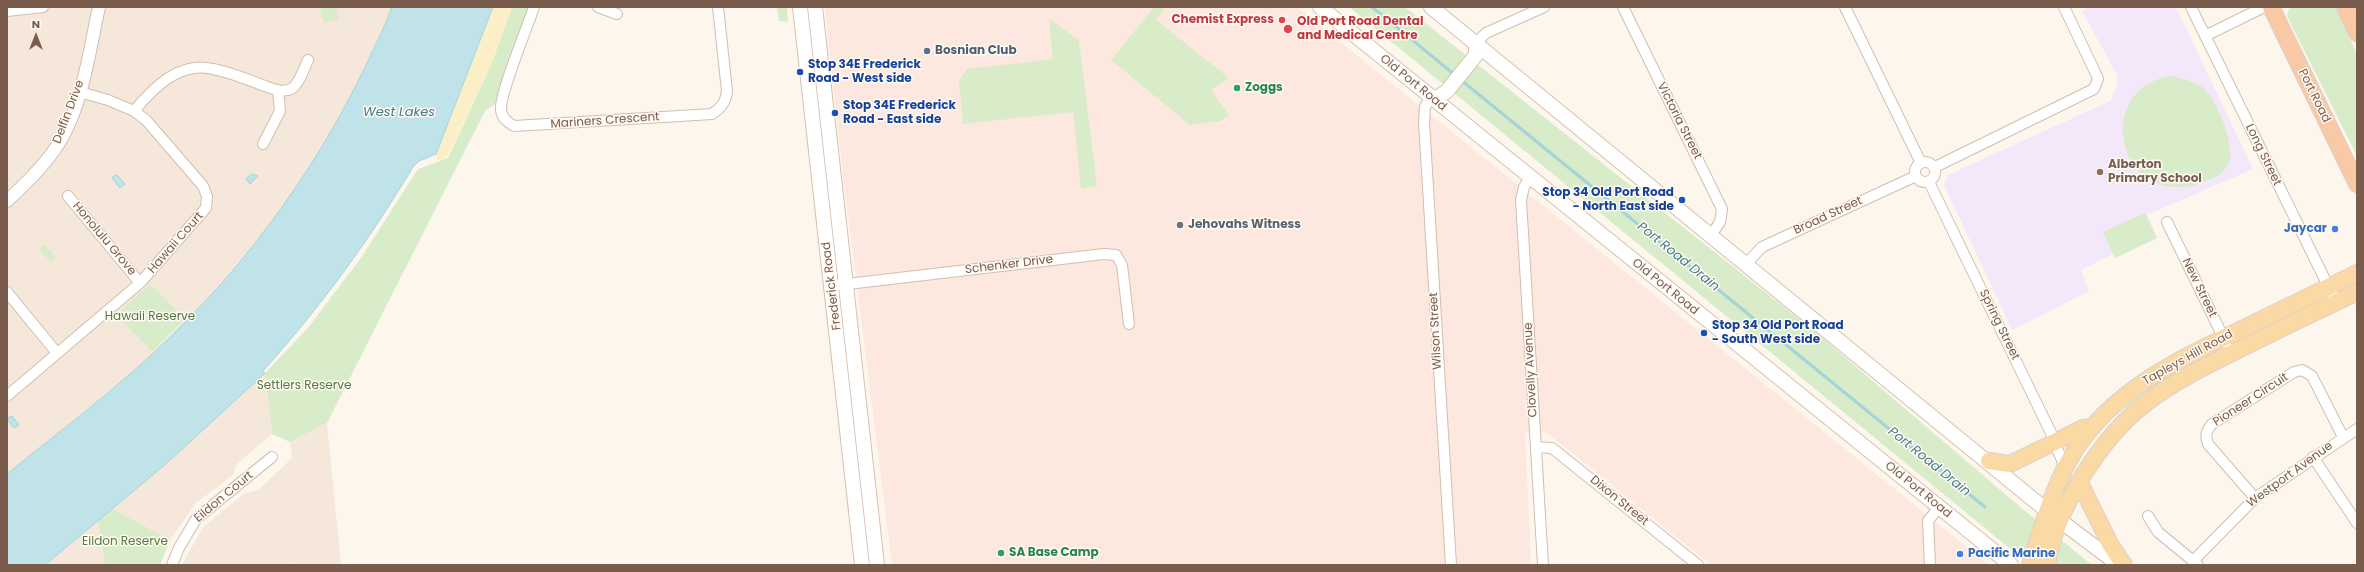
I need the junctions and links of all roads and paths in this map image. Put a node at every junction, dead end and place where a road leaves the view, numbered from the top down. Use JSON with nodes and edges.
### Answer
{"nodes":[{"id":1,"x":43,"y":7,"type":"edge"},
{"id":2,"x":99,"y":7,"type":"edge"},
{"id":3,"x":534,"y":7,"type":"edge"},
{"id":4,"x":598,"y":7,"type":"edge"},
{"id":5,"x":718,"y":7,"type":"edge"},
{"id":6,"x":800,"y":7,"type":"edge"},
{"id":7,"x":815,"y":7,"type":"edge"},
{"id":8,"x":1320,"y":7,"type":"edge"},
{"id":9,"x":1431,"y":7,"type":"edge"},
{"id":10,"x":1544,"y":7,"type":"edge"},
{"id":11,"x":1623,"y":7,"type":"edge"},
{"id":12,"x":1845,"y":7,"type":"edge"},
{"id":13,"x":2064,"y":7,"type":"edge"},
{"id":14,"x":2191,"y":7,"type":"edge"},
{"id":15,"x":2264,"y":7,"type":"edge"},
{"id":16,"x":2271,"y":7,"type":"edge"},
{"id":17,"x":2345,"y":7,"type":"edge"},
{"id":18,"x":7,"y":11,"type":"edge"},
{"id":19,"x":617,"y":14,"type":"dead end"},
{"id":20,"x":2357,"y":33,"type":"edge"},
{"id":21,"x":2205,"y":36,"type":"junction"},
{"id":22,"x":1476,"y":43,"type":"junction"},
{"id":23,"x":308,"y":60,"type":"dead end"},
{"id":24,"x":278,"y":90,"type":"junction"},
{"id":25,"x":80,"y":92,"type":"junction"},
{"id":26,"x":1430,"y":98,"type":"junction"},
{"id":27,"x":134,"y":111,"type":"junction"},
{"id":28,"x":263,"y":144,"type":"dead end"},
{"id":29,"x":1921,"y":163,"type":"junction"},
{"id":30,"x":1935,"y":168,"type":"junction"},
{"id":31,"x":1916,"y":176,"type":"junction"},
{"id":32,"x":1530,"y":177,"type":"junction"},
{"id":33,"x":1929,"y":182,"type":"junction"},
{"id":34,"x":2357,"y":184,"type":"edge"},
{"id":35,"x":68,"y":196,"type":"dead end"},
{"id":36,"x":7,"y":201,"type":"edge"},
{"id":37,"x":2167,"y":222,"type":"dead end"},
{"id":38,"x":1711,"y":235,"type":"junction"},
{"id":39,"x":1746,"y":264,"type":"junction"},
{"id":40,"x":2357,"y":273,"type":"edge"},
{"id":41,"x":140,"y":283,"type":"junction"},
{"id":42,"x":846,"y":284,"type":"junction"},
{"id":43,"x":832,"y":286,"type":"junction"},
{"id":44,"x":2328,"y":287,"type":"junction"},
{"id":45,"x":7,"y":292,"type":"edge"},
{"id":46,"x":2357,"y":292,"type":"edge"},
{"id":47,"x":2336,"y":302,"type":"junction"},
{"id":48,"x":1129,"y":324,"type":"dead end"},
{"id":49,"x":2223,"y":338,"type":"junction"},
{"id":50,"x":56,"y":353,"type":"junction"},
{"id":51,"x":2232,"y":353,"type":"junction"},
{"id":52,"x":7,"y":396,"type":"edge"},
{"id":53,"x":2093,"y":427,"type":"junction"},
{"id":54,"x":2357,"y":428,"type":"edge"},
{"id":55,"x":2343,"y":437,"type":"junction"},
{"id":56,"x":2052,"y":443,"type":"junction"},
{"id":57,"x":1536,"y":447,"type":"junction"},
{"id":58,"x":272,"y":457,"type":"dead end"},
{"id":59,"x":2313,"y":457,"type":"junction"},
{"id":60,"x":1989,"y":461,"type":"junction"},
{"id":61,"x":2064,"y":470,"type":"junction"},
{"id":62,"x":2079,"y":481,"type":"junction"},
{"id":63,"x":2255,"y":498,"type":"junction"},
{"id":64,"x":1939,"y":507,"type":"junction"},
{"id":65,"x":2046,"y":510,"type":"junction"},
{"id":66,"x":2148,"y":516,"type":"dead end"},
{"id":67,"x":2060,"y":520,"type":"junction"},
{"id":68,"x":2357,"y":523,"type":"edge"},
{"id":69,"x":2196,"y":563,"type":"edge"},
{"id":70,"x":172,"y":565,"type":"edge"},
{"id":71,"x":862,"y":565,"type":"edge"},
{"id":72,"x":877,"y":565,"type":"edge"},
{"id":73,"x":1451,"y":565,"type":"edge"},
{"id":74,"x":1543,"y":565,"type":"edge"},
{"id":75,"x":1698,"y":565,"type":"edge"},
{"id":76,"x":1930,"y":565,"type":"edge"},
{"id":77,"x":2011,"y":565,"type":"edge"},
{"id":78,"x":2030,"y":565,"type":"edge"},
{"id":79,"x":2047,"y":565,"type":"edge"},
{"id":80,"x":2119,"y":565,"type":"edge"},
{"id":81,"x":2124,"y":565,"type":"edge"}],
"edges":[{"from":1,"to":18,"type":"street"},
{"from":2,"to":25,"type":"street","name":"Delfin Drive"},
{"from":3,"to":5,"type":"street","name":"Mariners Crescent"},
{"from":4,"to":19,"type":"street"},
{"from":6,"to":43,"type":"main road","name":"Frederick Road"},
{"from":7,"to":42,"type":"main road","name":"Frederick Road"},
{"from":8,"to":26,"type":"main road","name":"Old Port Road"},
{"from":9,"to":22,"type":"main road"},
{"from":10,"to":22,"type":"street"},
{"from":11,"to":38,"type":"street","name":"Victoria Street"},
{"from":12,"to":29,"type":"street"},
{"from":13,"to":30,"type":"street"},
{"from":14,"to":21,"type":"street","name":"Long Street"},
{"from":15,"to":21,"type":"street"},
{"from":16,"to":34,"type":"highway","name":"Port Road"},
{"from":17,"to":20,"type":"highway"},
{"from":21,"to":44,"type":"street","name":"Long Street"},
{"from":22,"to":26,"type":"main road"},
{"from":22,"to":38,"type":"main road"},
{"from":23,"to":24,"type":"street"},
{"from":24,"to":27,"type":"street"},
{"from":24,"to":28,"type":"street"},
{"from":25,"to":27,"type":"street","name":"Hawaii Court"},
{"from":25,"to":36,"type":"street","name":"Delfin Drive"},
{"from":26,"to":32,"type":"main road","name":"Old Port Road"},
{"from":26,"to":73,"type":"street","name":"Wilson Street"},
{"from":27,"to":41,"type":"street","name":"Hawaii Court"},
{"from":29,"to":30,"type":"street"},
{"from":29,"to":31,"type":"street"},
{"from":30,"to":33,"type":"street"},
{"from":31,"to":33,"type":"street"},
{"from":31,"to":39,"type":"street","name":"Broad Street"},
{"from":32,"to":57,"type":"street","name":"Clovelly Avenue"},
{"from":32,"to":64,"type":"main road","name":"Old Port Road"},
{"from":33,"to":56,"type":"street","name":"Spring Street"},
{"from":35,"to":41,"type":"street","name":"Honolulu Grove"},
{"from":37,"to":49,"type":"street","name":"New Street"},
{"from":38,"to":39,"type":"main road"},
{"from":39,"to":60,"type":"main road"},
{"from":40,"to":44,"type":"main road","name":"Tapleys Hill Road"},
{"from":41,"to":50,"type":"street","name":"Hawaii Court"},
{"from":42,"to":43,"type":"street","name":"Schenker Drive"},
{"from":42,"to":48,"type":"street","name":"Schenker Drive"},
{"from":42,"to":72,"type":"main road","name":"Frederick Road"},
{"from":43,"to":71,"type":"main road","name":"Frederick Road"},
{"from":44,"to":47,"type":"street","name":"Long Street"},
{"from":44,"to":49,"type":"main road","name":"Tapleys Hill Road"},
{"from":45,"to":50,"type":"street"},
{"from":46,"to":47,"type":"main road","name":"Tapleys Hill Road"},
{"from":47,"to":51,"type":"main road","name":"Tapleys Hill Road"},
{"from":49,"to":51,"type":"street","name":"New Street"},
{"from":49,"to":53,"type":"main road","name":"Tapleys Hill Road"},
{"from":50,"to":52,"type":"street","name":"Hawaii Court"},
{"from":51,"to":62,"type":"main road","name":"Tapleys Hill Road"},
{"from":53,"to":56,"type":"main road"},
{"from":53,"to":61,"type":"main road","name":"Tapleys Hill Road"},
{"from":54,"to":55,"type":"street","name":"Westport Avenue"},
{"from":55,"to":59,"type":"street","name":"Westport Avenue"},
{"from":55,"to":63,"type":"street","name":"Pioneer Circuit"},
{"from":56,"to":60,"type":"main road"},
{"from":56,"to":61,"type":"street","name":"Spring Street"},
{"from":57,"to":74,"type":"street","name":"Clovelly Avenue"},
{"from":57,"to":75,"type":"street","name":"Dixon Street"},
{"from":58,"to":70,"type":"street","name":"Eildon Court"},
{"from":59,"to":63,"type":"street","name":"Westport Avenue"},
{"from":59,"to":68,"type":"street"},
{"from":60,"to":65,"type":"main road"},
{"from":61,"to":65,"type":"main road","name":"Tapleys Hill Road"},
{"from":62,"to":67,"type":"main road","name":"Tapleys Hill Road"},
{"from":62,"to":81,"type":"main road"},
{"from":63,"to":69,"type":"street","name":"Westport Avenue"},
{"from":64,"to":76,"type":"street"},
{"from":64,"to":77,"type":"main road","name":"Old Port Road"},
{"from":65,"to":67,"type":"main road"},
{"from":65,"to":78,"type":"main road","name":"Tapleys Hill Road"},
{"from":66,"to":69,"type":"street"},
{"from":67,"to":79,"type":"main road","name":"Tapleys Hill Road"},
{"from":67,"to":80,"type":"main road"}]}
